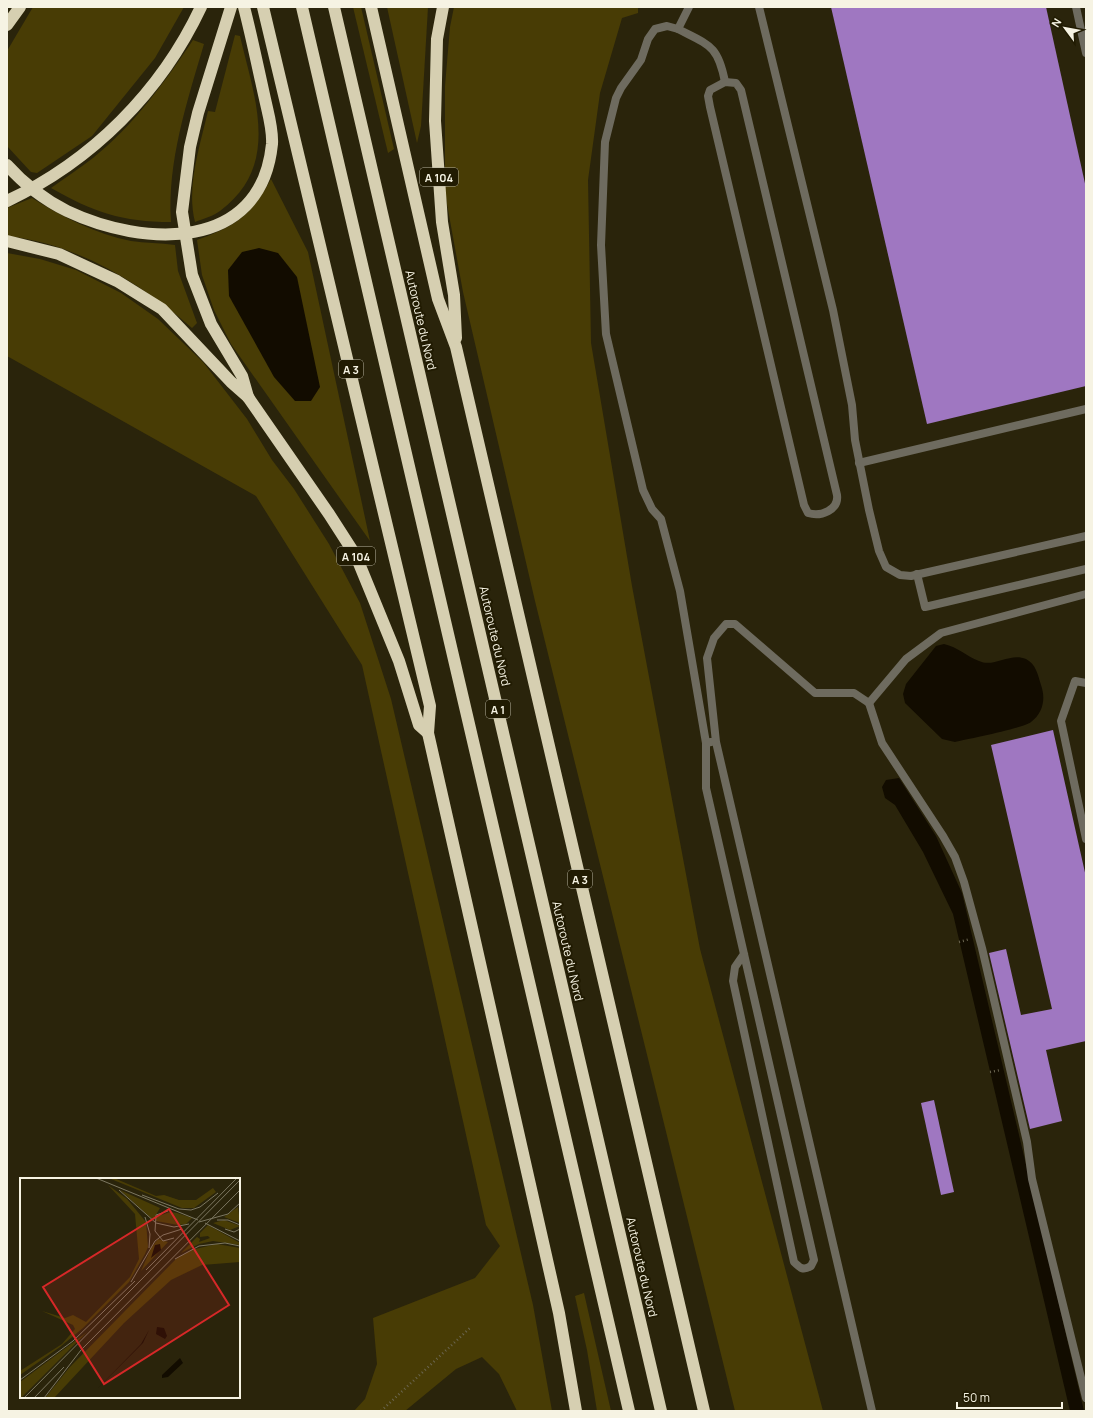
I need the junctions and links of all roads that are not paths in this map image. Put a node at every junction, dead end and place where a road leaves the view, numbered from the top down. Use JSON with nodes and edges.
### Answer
{"nodes":[{"id":1,"x":20,"y":7,"type":"edge"},
{"id":2,"x":201,"y":7,"type":"edge"},
{"id":3,"x":230,"y":7,"type":"edge"},
{"id":4,"x":244,"y":7,"type":"edge"},
{"id":5,"x":263,"y":7,"type":"edge"},
{"id":6,"x":302,"y":7,"type":"edge"},
{"id":7,"x":334,"y":7,"type":"edge"},
{"id":8,"x":371,"y":7,"type":"edge"},
{"id":9,"x":443,"y":7,"type":"edge"},
{"id":10,"x":689,"y":7,"type":"edge"},
{"id":11,"x":759,"y":7,"type":"edge"},
{"id":12,"x":1076,"y":7,"type":"edge"},
{"id":13,"x":7,"y":25,"type":"edge"},
{"id":14,"x":678,"y":29,"type":"junction"},
{"id":15,"x":1086,"y":53,"type":"edge"},
{"id":16,"x":725,"y":82,"type":"junction"},
{"id":17,"x":7,"y":165,"type":"edge"},
{"id":18,"x":7,"y":201,"type":"edge"},
{"id":19,"x":7,"y":242,"type":"edge"},
{"id":20,"x":456,"y":347,"type":"junction"},
{"id":21,"x":248,"y":397,"type":"junction"},
{"id":22,"x":1086,"y":409,"type":"edge"},
{"id":23,"x":859,"y":462,"type":"junction"},
{"id":24,"x":1086,"y":536,"type":"edge"},
{"id":25,"x":1086,"y":569,"type":"edge"},
{"id":26,"x":918,"y":574,"type":"junction"},
{"id":27,"x":1086,"y":594,"type":"edge"},
{"id":28,"x":1086,"y":683,"type":"edge"},
{"id":29,"x":869,"y":703,"type":"junction"},
{"id":30,"x":428,"y":733,"type":"junction"},
{"id":31,"x":706,"y":742,"type":"junction"},
{"id":32,"x":716,"y":742,"type":"junction"},
{"id":33,"x":1086,"y":838,"type":"edge"},
{"id":34,"x":744,"y":954,"type":"junction"},
{"id":35,"x":1086,"y":1398,"type":"edge"},
{"id":36,"x":576,"y":1411,"type":"edge"},
{"id":37,"x":629,"y":1411,"type":"edge"},
{"id":38,"x":661,"y":1411,"type":"edge"},
{"id":39,"x":704,"y":1411,"type":"edge"},
{"id":40,"x":872,"y":1411,"type":"edge"}],
"edges":[{"from":1,"to":13,"type":"highway"},
{"from":2,"to":18,"type":"highway"},
{"from":3,"to":21,"type":"highway","number":"A 104"},
{"from":4,"to":17,"type":"highway"},
{"from":5,"to":30,"type":"highway","number":"A 3"},
{"from":6,"to":37,"type":"highway"},
{"from":7,"to":38,"type":"highway","name":"Autoroute du Nord","number":"A 1"},
{"from":8,"to":20,"type":"highway","number":"A 3"},
{"from":9,"to":20,"type":"highway","number":"A 104"},
{"from":10,"to":14,"type":"lane"},
{"from":11,"to":23,"type":"lane"},
{"from":12,"to":15,"type":"lane"},
{"from":14,"to":16,"type":"lane"},
{"from":14,"to":31,"type":"lane"},
{"from":16,"to":16,"type":"lane"},
{"from":19,"to":21,"type":"highway"},
{"from":20,"to":39,"type":"highway","number":"A 3"},
{"from":21,"to":30,"type":"highway","number":"A 104"},
{"from":22,"to":23,"type":"lane"},
{"from":23,"to":26,"type":"lane"},
{"from":24,"to":26,"type":"lane"},
{"from":25,"to":26,"type":"lane"},
{"from":27,"to":29,"type":"lane"},
{"from":28,"to":33,"type":"lane"},
{"from":29,"to":32,"type":"lane"},
{"from":29,"to":35,"type":"lane"},
{"from":30,"to":36,"type":"highway","number":"A 3"},
{"from":31,"to":32,"type":"lane"},
{"from":31,"to":34,"type":"lane"},
{"from":32,"to":40,"type":"lane"},
{"from":34,"to":34,"type":"lane"}]}
